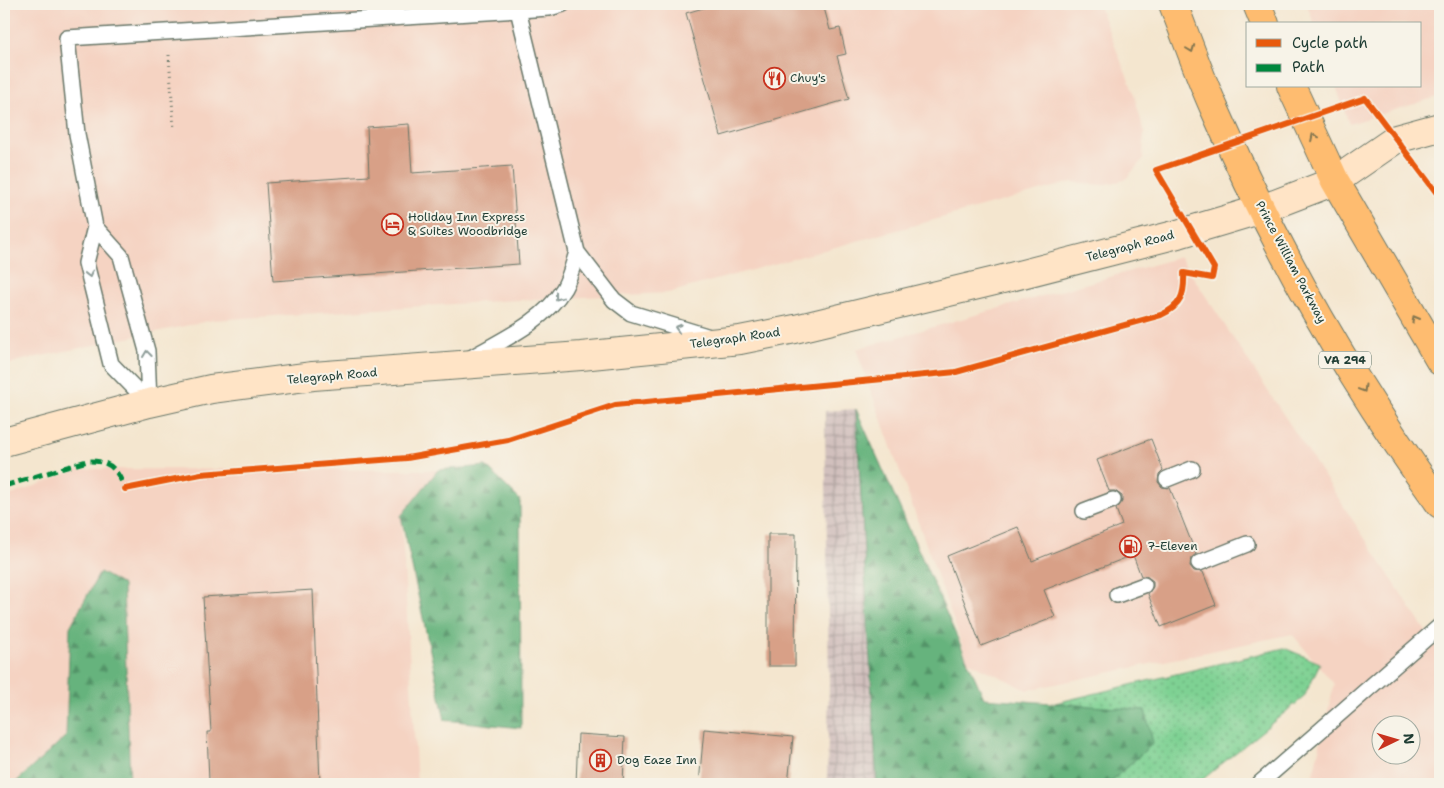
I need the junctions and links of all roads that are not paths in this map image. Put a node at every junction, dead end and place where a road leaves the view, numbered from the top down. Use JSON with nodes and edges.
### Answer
{"nodes":[{"id":1,"x":563,"y":4,"type":"edge"},
{"id":2,"x":1173,"y":4,"type":"edge"},
{"id":3,"x":1257,"y":4,"type":"edge"},
{"id":4,"x":518,"y":10,"type":"junction"},
{"id":5,"x":1264,"y":22,"type":"edge"},
{"id":6,"x":1292,"y":88,"type":"edge"},
{"id":7,"x":1440,"y":126,"type":"edge"},
{"id":8,"x":1335,"y":181,"type":"junction"},
{"id":9,"x":1262,"y":209,"type":"junction"},
{"id":10,"x":95,"y":227,"type":"junction"},
{"id":11,"x":577,"y":252,"type":"junction"},
{"id":12,"x":725,"y":342,"type":"junction"},
{"id":13,"x":1440,"y":361,"type":"edge"},
{"id":14,"x":459,"y":365,"type":"junction"},
{"id":15,"x":149,"y":403,"type":"junction"},
{"id":16,"x":4,"y":442,"type":"edge"},
{"id":17,"x":1192,"y":470,"type":"dead end"},
{"id":18,"x":1167,"y":479,"type":"dead end"},
{"id":19,"x":1113,"y":500,"type":"dead end"},
{"id":20,"x":1440,"y":504,"type":"edge"},
{"id":21,"x":1084,"y":511,"type":"dead end"},
{"id":22,"x":1247,"y":544,"type":"dead end"},
{"id":23,"x":1199,"y":563,"type":"dead end"},
{"id":24,"x":1144,"y":585,"type":"dead end"},
{"id":25,"x":1117,"y":595,"type":"dead end"},
{"id":26,"x":1440,"y":626,"type":"edge"},
{"id":27,"x":1259,"y":784,"type":"edge"}],
"edges":[{"from":1,"to":4,"type":"lane"},
{"from":2,"to":9,"type":"highway","name":"Prince William Parkway","number":"VA 294","one_way":true},
{"from":3,"to":5,"type":"highway"},
{"from":4,"to":10,"type":"lane"},
{"from":4,"to":11,"type":"lane"},
{"from":8,"to":6,"type":"highway","one_way":true},
{"from":7,"to":8,"type":"main road","name":"Telegraph Road"},
{"from":8,"to":9,"type":"main road","name":"Telegraph Road"},
{"from":13,"to":8,"type":"highway","one_way":true},
{"from":9,"to":12,"type":"main road","name":"Telegraph Road"},
{"from":9,"to":20,"type":"highway","name":"Prince William Parkway","number":"VA 294","one_way":true},
{"from":15,"to":10,"type":"lane","one_way":true},
{"from":10,"to":15,"type":"lane","one_way":true},
{"from":12,"to":11,"type":"lane","one_way":true},
{"from":11,"to":14,"type":"lane","one_way":true},
{"from":12,"to":14,"type":"main road","name":"Telegraph Road"},
{"from":14,"to":15,"type":"main road","name":"Telegraph Road"},
{"from":15,"to":16,"type":"main road","name":"Telegraph Road"},
{"from":17,"to":18,"type":"lane"},
{"from":19,"to":21,"type":"lane"},
{"from":22,"to":23,"type":"lane"},
{"from":24,"to":25,"type":"lane"},
{"from":26,"to":27,"type":"lane"}]}
